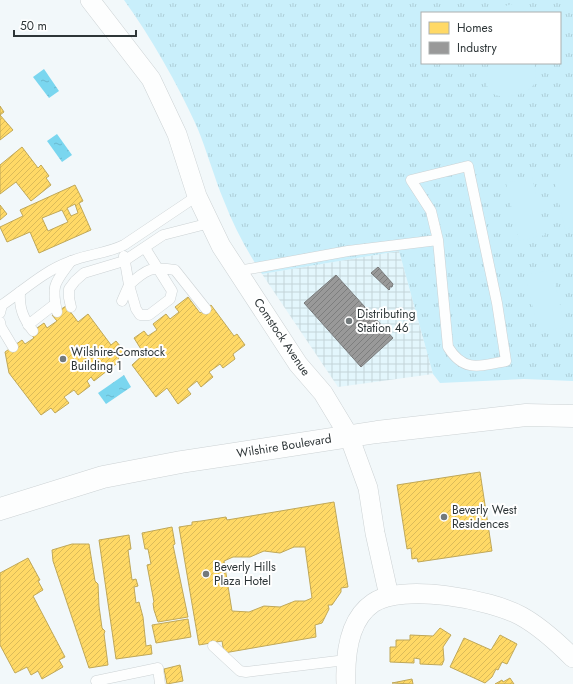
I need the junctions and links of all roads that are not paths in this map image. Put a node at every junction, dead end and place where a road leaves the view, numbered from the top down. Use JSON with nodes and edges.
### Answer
{"nodes":[{"id":1,"x":90,"y":0,"type":"edge"},
{"id":2,"x":197,"y":196,"type":"junction"},
{"id":3,"x":210,"y":223,"type":"junction"},
{"id":4,"x":438,"y":240,"type":"junction"},
{"id":5,"x":124,"y":245,"type":"junction"},
{"id":6,"x":146,"y":248,"type":"junction"},
{"id":7,"x":71,"y":261,"type":"junction"},
{"id":8,"x":124,"y":261,"type":"junction"},
{"id":9,"x":157,"y":267,"type":"junction"},
{"id":10,"x":238,"y":271,"type":"junction"},
{"id":11,"x":84,"y":273,"type":"junction"},
{"id":12,"x":129,"y":285,"type":"junction"},
{"id":13,"x":20,"y":292,"type":"junction"},
{"id":14,"x":122,"y":301,"type":"dead end"},
{"id":15,"x":71,"y":307,"type":"dead end"},
{"id":16,"x":206,"y":309,"type":"dead end"},
{"id":17,"x":0,"y":313,"type":"edge"},
{"id":18,"x":0,"y":322,"type":"edge"},
{"id":19,"x":12,"y":347,"type":"dead end"},
{"id":20,"x":573,"y":416,"type":"edge"},
{"id":21,"x":349,"y":436,"type":"junction"},
{"id":22,"x":0,"y":509,"type":"edge"},
{"id":23,"x":389,"y":596,"type":"junction"},
{"id":24,"x":212,"y":646,"type":"dead end"},
{"id":25,"x":573,"y":658,"type":"edge"},
{"id":26,"x":346,"y":660,"type":"junction"},
{"id":27,"x":96,"y":681,"type":"dead end"},
{"id":28,"x":160,"y":684,"type":"edge"},
{"id":29,"x":346,"y":684,"type":"edge"}],
"edges":[{"from":1,"to":2,"type":"street","name":"Comstock Avenue"},
{"from":2,"to":3,"type":"street","name":"Comstock Avenue"},
{"from":2,"to":5,"type":"lane"},
{"from":3,"to":6,"type":"lane"},
{"from":3,"to":10,"type":"street","name":"Comstock Avenue"},
{"from":4,"to":4,"type":"lane"},
{"from":4,"to":10,"type":"lane"},
{"from":5,"to":7,"type":"lane"},
{"from":5,"to":8,"type":"lane"},
{"from":6,"to":8,"type":"lane"},
{"from":6,"to":9,"type":"lane"},
{"from":7,"to":11,"type":"lane"},
{"from":7,"to":13,"type":"lane"},
{"from":7,"to":13,"type":"lane"},
{"from":8,"to":11,"type":"lane"},
{"from":8,"to":12,"type":"lane"},
{"from":9,"to":12,"type":"lane"},
{"from":9,"to":12,"type":"lane"},
{"from":9,"to":16,"type":"lane"},
{"from":10,"to":21,"type":"street","name":"Comstock Avenue"},
{"from":11,"to":15,"type":"lane"},
{"from":12,"to":14,"type":"lane"},
{"from":13,"to":17,"type":"lane"},
{"from":18,"to":19,"type":"lane"},
{"from":20,"to":21,"type":"main road","name":"Wilshire Boulevard"},
{"from":21,"to":22,"type":"main road","name":"Wilshire Boulevard"},
{"from":21,"to":23,"type":"street","name":"Comstock Avenue"},
{"from":23,"to":25,"type":"street"},
{"from":23,"to":26,"type":"street"},
{"from":24,"to":26,"type":"lane"},
{"from":26,"to":29,"type":"street"},
{"from":27,"to":28,"type":"lane"}]}
